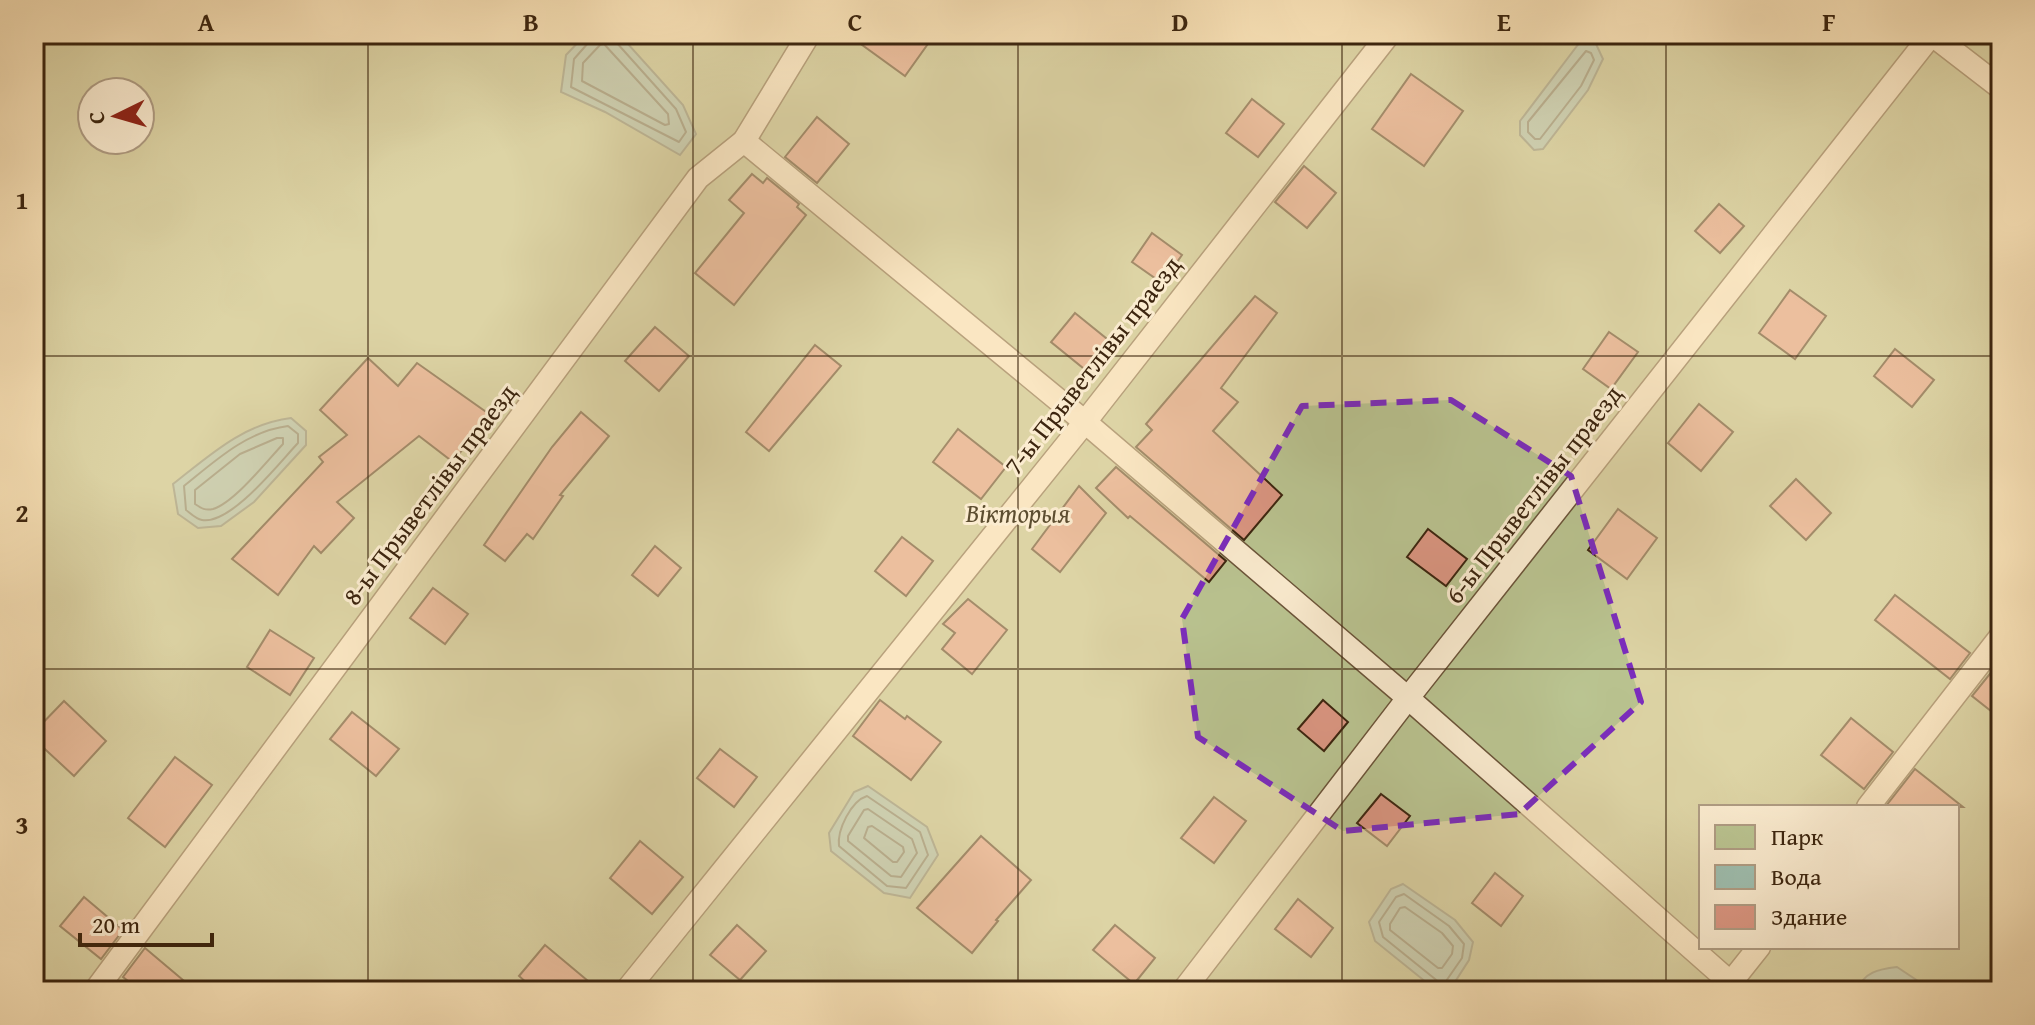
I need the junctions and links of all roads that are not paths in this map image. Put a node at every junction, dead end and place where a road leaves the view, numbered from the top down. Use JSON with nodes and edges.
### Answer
{"nodes":[{"id":1,"x":809,"y":34,"type":"edge"},
{"id":2,"x":1389,"y":34,"type":"edge"},
{"id":3,"x":1931,"y":34,"type":"edge"},
{"id":4,"x":2001,"y":88,"type":"edge"},
{"id":5,"x":744,"y":141,"type":"junction"},
{"id":6,"x":1085,"y":422,"type":"junction"},
{"id":7,"x":2001,"y":636,"type":"edge"},
{"id":8,"x":1408,"y":698,"type":"junction"},
{"id":9,"x":1870,"y":805,"type":"edge"},
{"id":10,"x":1758,"y":949,"type":"edge"},
{"id":11,"x":1732,"y":988,"type":"edge"},
{"id":12,"x":95,"y":991,"type":"edge"},
{"id":13,"x":626,"y":991,"type":"edge"},
{"id":14,"x":1183,"y":991,"type":"edge"}],
"edges":[{"from":1,"to":5,"type":"lane","name":"8-ы Прыветлівы праезд"},
{"from":2,"to":6,"type":"lane","name":"7-ы Прыветлівы праезд"},
{"from":3,"to":4,"type":"lane"},
{"from":3,"to":8,"type":"lane","name":"6-ы Прыветлівы праезд"},
{"from":5,"to":6,"type":"lane"},
{"from":5,"to":12,"type":"lane","name":"8-ы Прыветлівы праезд"},
{"from":6,"to":8,"type":"lane"},
{"from":6,"to":13,"type":"lane","name":"7-ы Прыветлівы праезд"},
{"from":7,"to":9,"type":"lane"},
{"from":8,"to":11,"type":"lane"},
{"from":8,"to":14,"type":"lane","name":"6-ы Прыветлівы праезд"},
{"from":10,"to":11,"type":"lane"}]}
